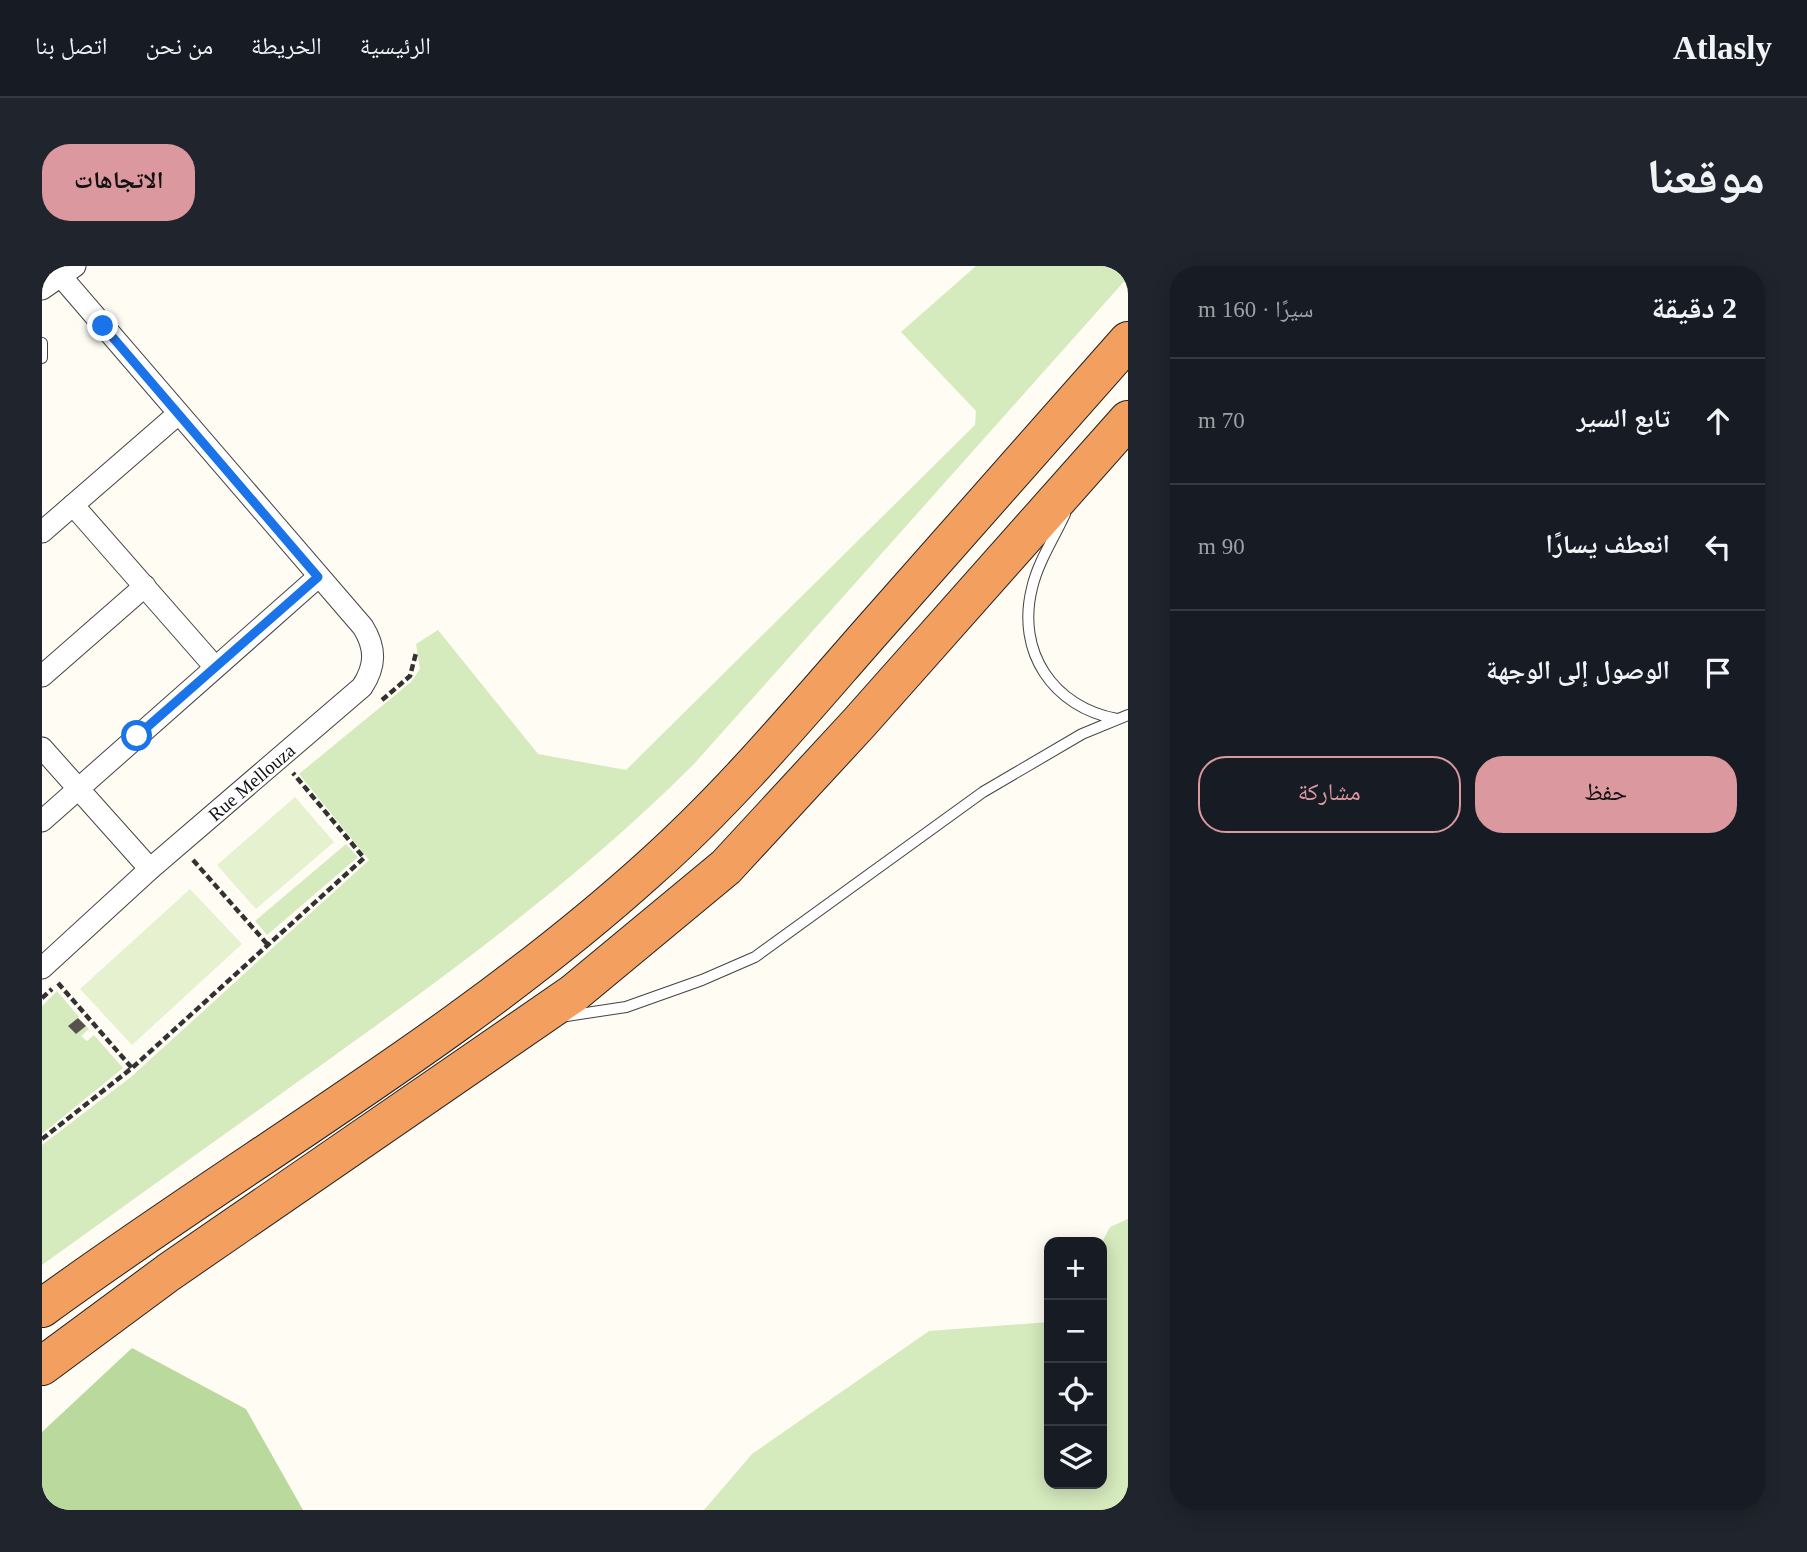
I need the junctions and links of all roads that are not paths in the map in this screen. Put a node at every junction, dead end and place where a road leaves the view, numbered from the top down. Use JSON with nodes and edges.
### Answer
{"nodes":[{"id":1,"x":63,"y":269,"type":"edge"},
{"id":2,"x":42,"y":289,"type":"edge"},
{"id":3,"x":1128,"y":341,"type":"edge"},
{"id":4,"x":42,"y":343,"type":"edge"},
{"id":5,"x":42,"y":358,"type":"edge"},
{"id":6,"x":177,"y":414,"type":"junction"},
{"id":7,"x":1128,"y":420,"type":"edge"},
{"id":8,"x":1092,"y":461,"type":"junction"},
{"id":9,"x":73,"y":505,"type":"junction"},
{"id":10,"x":42,"y":532,"type":"edge"},
{"id":11,"x":318,"y":577,"type":"junction"},
{"id":12,"x":145,"y":586,"type":"junction"},
{"id":13,"x":215,"y":667,"type":"junction"},
{"id":14,"x":42,"y":676,"type":"edge"},
{"id":15,"x":1123,"y":717,"type":"edge"},
{"id":16,"x":42,"y":748,"type":"edge"},
{"id":17,"x":78,"y":788,"type":"junction"},
{"id":18,"x":42,"y":821,"type":"edge"},
{"id":19,"x":150,"y":869,"type":"junction"},
{"id":20,"x":42,"y":968,"type":"edge"},
{"id":21,"x":537,"y":1018,"type":"junction"},
{"id":22,"x":42,"y":1308,"type":"edge"},
{"id":23,"x":42,"y":1366,"type":"edge"}],
"edges":[{"from":1,"to":2,"type":"street"},
{"from":1,"to":6,"type":"street","name":"Rue Mellouza"},
{"from":3,"to":22,"type":"highway"},
{"from":4,"to":5,"type":"lane"},
{"from":6,"to":9,"type":"street"},
{"from":6,"to":11,"type":"street","name":"Rue Mellouza"},
{"from":7,"to":8,"type":"highway"},
{"from":8,"to":15,"type":"lane"},
{"from":8,"to":21,"type":"highway"},
{"from":9,"to":10,"type":"street"},
{"from":9,"to":12,"type":"street"},
{"from":11,"to":13,"type":"street"},
{"from":11,"to":19,"type":"street","name":"Rue Mellouza"},
{"from":12,"to":13,"type":"street"},
{"from":12,"to":14,"type":"street"},
{"from":13,"to":17,"type":"street"},
{"from":15,"to":21,"type":"lane"},
{"from":16,"to":17,"type":"street"},
{"from":17,"to":18,"type":"street"},
{"from":17,"to":19,"type":"street"},
{"from":19,"to":20,"type":"street","name":"Rue Mellouza"},
{"from":21,"to":23,"type":"highway"}]}
